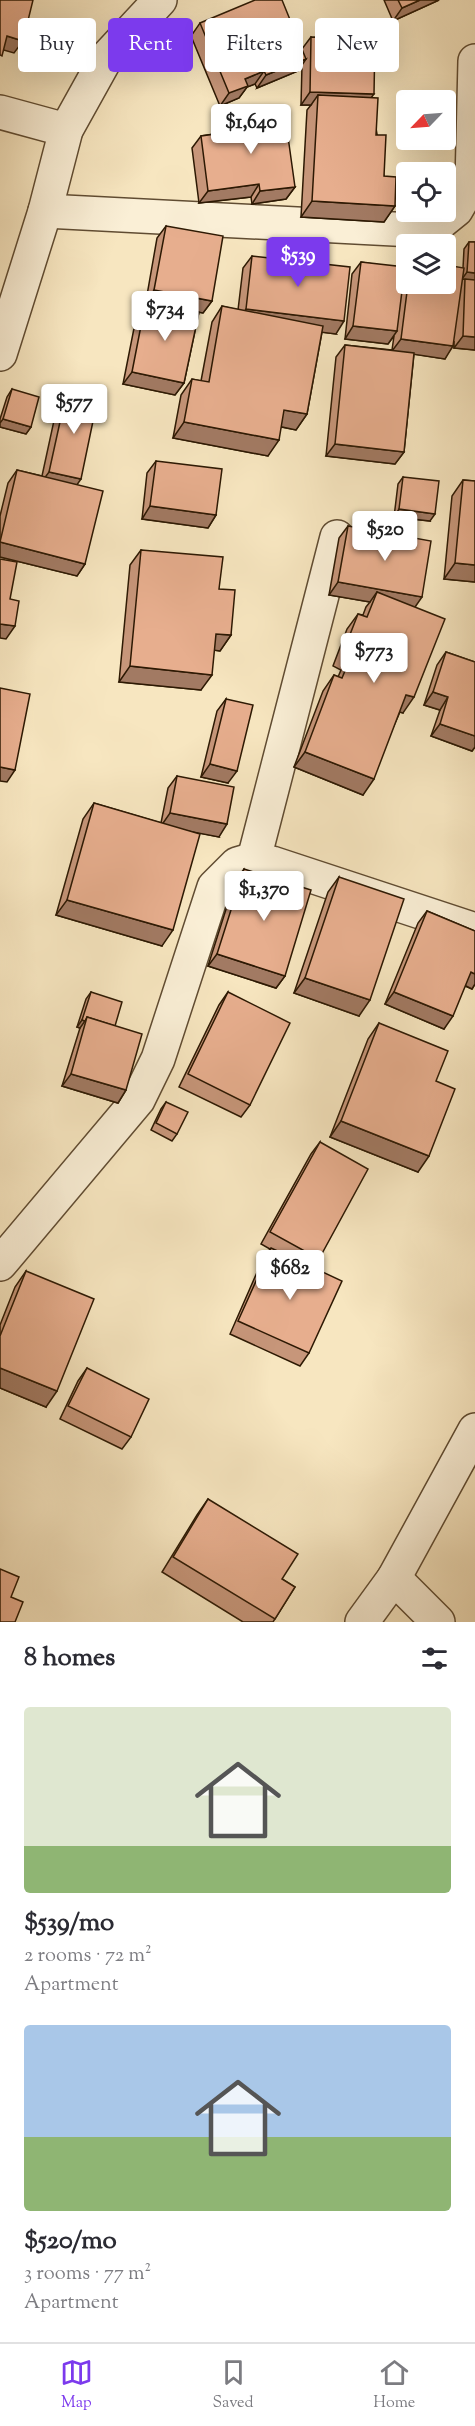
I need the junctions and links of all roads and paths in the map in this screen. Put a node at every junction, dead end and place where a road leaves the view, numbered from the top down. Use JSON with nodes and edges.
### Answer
{"nodes":[{"id":1,"x":160,"y":0,"type":"edge"},
{"id":2,"x":475,"y":62,"type":"edge"},
{"id":3,"x":0,"y":112,"type":"edge"},
{"id":4,"x":66,"y":130,"type":"junction"},
{"id":5,"x":45,"y":211,"type":"junction"},
{"id":6,"x":0,"y":354,"type":"edge"},
{"id":7,"x":337,"y":537,"type":"dead end"},
{"id":8,"x":254,"y":859,"type":"junction"},
{"id":9,"x":475,"y":930,"type":"edge"},
{"id":10,"x":0,"y":1264,"type":"edge"},
{"id":11,"x":475,"y":1430,"type":"edge"},
{"id":12,"x":394,"y":1578,"type":"junction"},
{"id":13,"x":362,"y":1622,"type":"edge"},
{"id":14,"x":438,"y":1622,"type":"edge"}],
"edges":[{"from":1,"to":4,"type":"street"},
{"from":2,"to":5,"type":"street"},
{"from":3,"to":4,"type":"street"},
{"from":4,"to":5,"type":"street"},
{"from":5,"to":6,"type":"street"},
{"from":7,"to":8,"type":"street"},
{"from":8,"to":9,"type":"street"},
{"from":8,"to":10,"type":"street"},
{"from":11,"to":12,"type":"street"},
{"from":12,"to":13,"type":"street"},
{"from":12,"to":14,"type":"street"}]}
